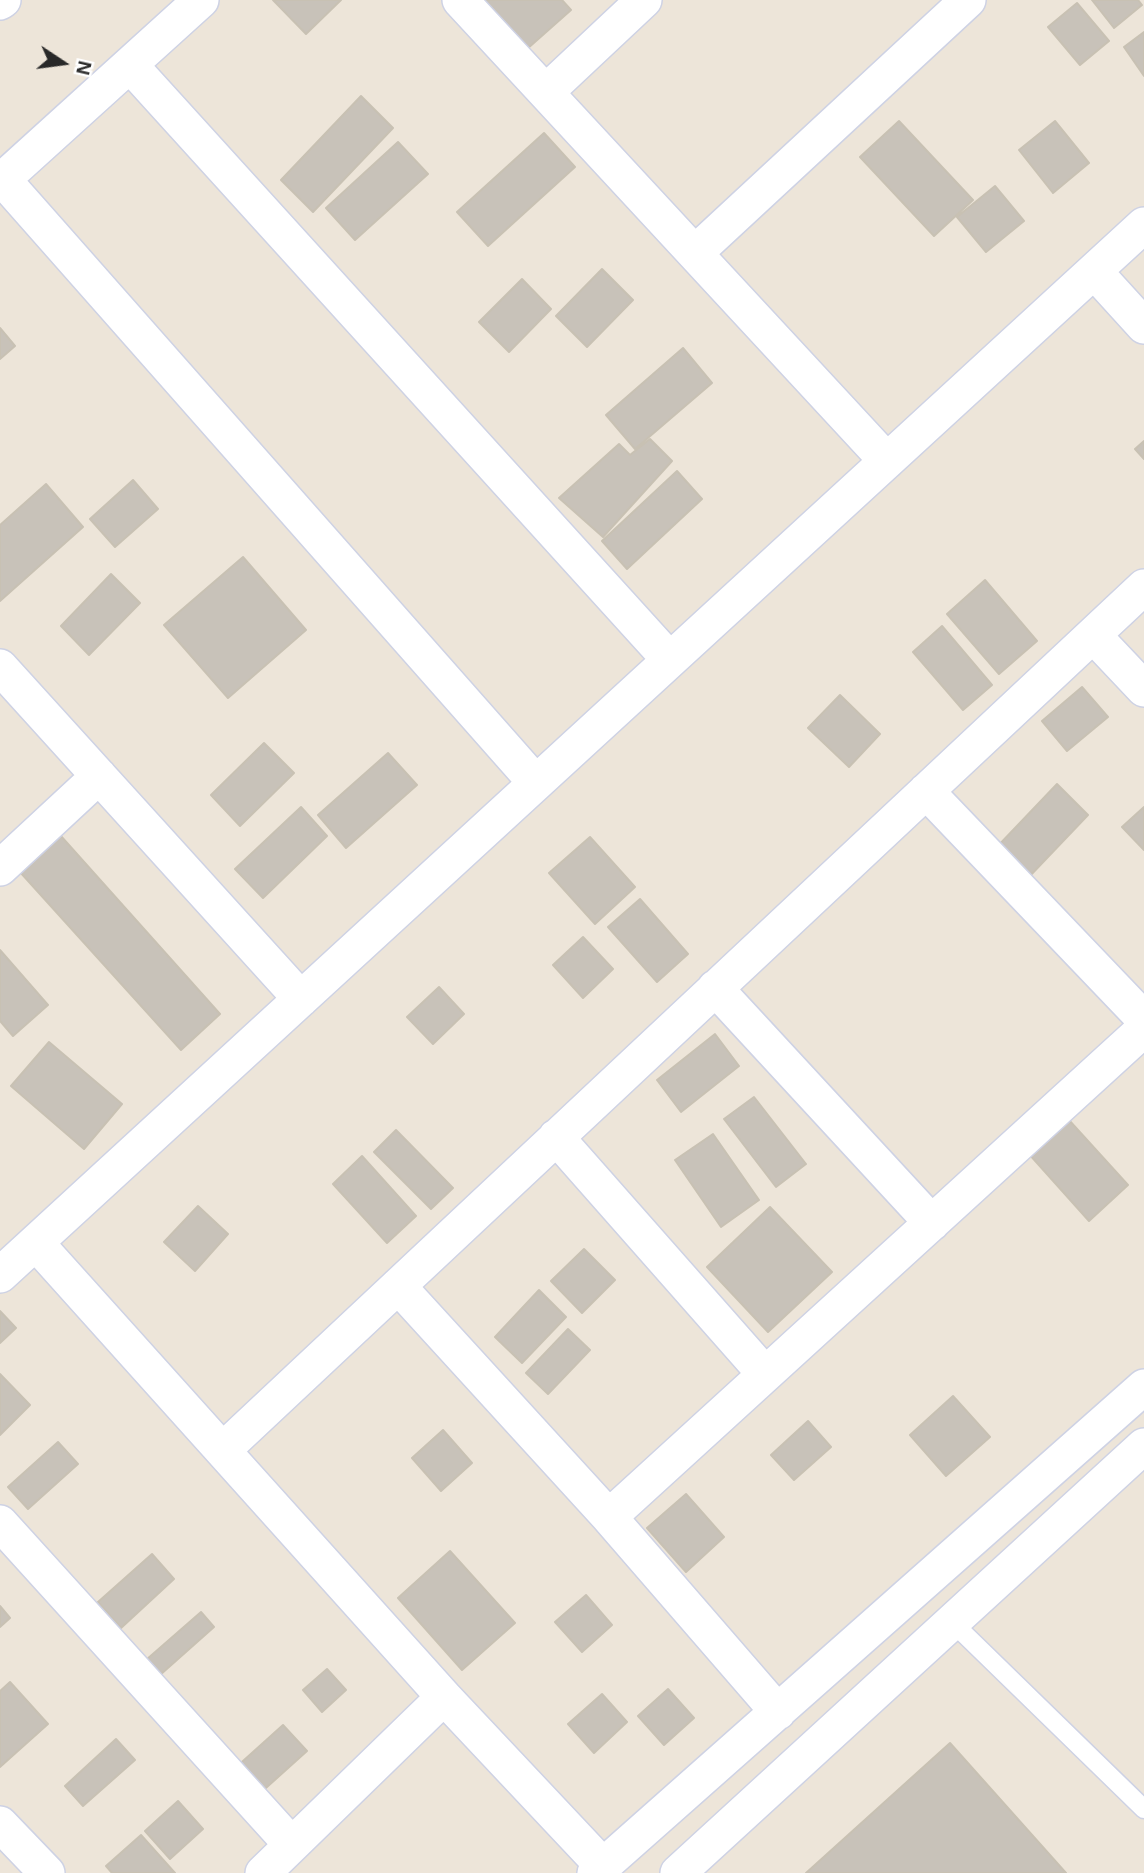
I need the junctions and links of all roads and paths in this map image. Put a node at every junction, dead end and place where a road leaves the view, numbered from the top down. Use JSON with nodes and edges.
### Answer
{"nodes":[{"id":1,"x":201,"y":0,"type":"edge"},
{"id":2,"x":460,"y":0,"type":"edge"},
{"id":3,"x":644,"y":0,"type":"edge"},
{"id":4,"x":968,"y":0,"type":"edge"},
{"id":5,"x":130,"y":65,"type":"junction"},
{"id":6,"x":546,"y":92,"type":"junction"},
{"id":7,"x":1,"y":179,"type":"edge"},
{"id":8,"x":1144,"y":225,"type":"edge"},
{"id":9,"x":695,"y":253,"type":"junction"},
{"id":10,"x":1094,"y":271,"type":"junction"},
{"id":11,"x":1144,"y":326,"type":"edge"},
{"id":12,"x":887,"y":461,"type":"junction"},
{"id":13,"x":1144,"y":587,"type":"edge"},
{"id":14,"x":1093,"y":635,"type":"junction"},
{"id":15,"x":670,"y":660,"type":"junction"},
{"id":16,"x":0,"y":667,"type":"edge"},
{"id":17,"x":1144,"y":690,"type":"edge"},
{"id":18,"x":99,"y":776,"type":"junction"},
{"id":19,"x":536,"y":783,"type":"junction"},
{"id":20,"x":926,"y":791,"type":"junction"},
{"id":21,"x":0,"y":867,"type":"edge"},
{"id":22,"x":715,"y":988,"type":"junction"},
{"id":23,"x":300,"y":999,"type":"junction"},
{"id":24,"x":1144,"y":1018,"type":"edge"},
{"id":25,"x":1144,"y":1029,"type":"edge"},
{"id":26,"x":556,"y":1137,"type":"junction"},
{"id":27,"x":932,"y":1223,"type":"junction"},
{"id":28,"x":36,"y":1242,"type":"junction"},
{"id":29,"x":0,"y":1275,"type":"edge"},
{"id":30,"x":398,"y":1286,"type":"junction"},
{"id":31,"x":765,"y":1374,"type":"junction"},
{"id":32,"x":1144,"y":1387,"type":"edge"},
{"id":33,"x":1144,"y":1446,"type":"edge"},
{"id":34,"x":223,"y":1450,"type":"junction"},
{"id":35,"x":609,"y":1517,"type":"junction"},
{"id":36,"x":0,"y":1523,"type":"edge"},
{"id":37,"x":951,"y":1622,"type":"junction"},
{"id":38,"x":876,"y":1626,"type":"junction"},
{"id":39,"x":907,"y":1662,"type":"junction"},
{"id":40,"x":444,"y":1697,"type":"junction"},
{"id":41,"x":778,"y":1712,"type":"junction"},
{"id":42,"x":1144,"y":1809,"type":"edge"},
{"id":43,"x":0,"y":1824,"type":"edge"},
{"id":44,"x":291,"y":1844,"type":"junction"},
{"id":45,"x":599,"y":1870,"type":"edge"},
{"id":46,"x":47,"y":1873,"type":"edge"},
{"id":47,"x":263,"y":1873,"type":"edge"},
{"id":48,"x":678,"y":1873,"type":"edge"}],
"edges":[{"from":1,"to":5,"type":"street"},
{"from":2,"to":6,"type":"street"},
{"from":3,"to":6,"type":"street"},
{"from":4,"to":9,"type":"street"},
{"from":5,"to":7,"type":"street"},
{"from":5,"to":15,"type":"street"},
{"from":6,"to":9,"type":"street"},
{"from":7,"to":19,"type":"street"},
{"from":8,"to":10,"type":"street"},
{"from":9,"to":12,"type":"street"},
{"from":10,"to":11,"type":"street"},
{"from":10,"to":12,"type":"street"},
{"from":12,"to":15,"type":"street"},
{"from":13,"to":14,"type":"street"},
{"from":14,"to":17,"type":"street"},
{"from":14,"to":20,"type":"street"},
{"from":15,"to":19,"type":"street"},
{"from":16,"to":18,"type":"street"},
{"from":18,"to":21,"type":"street"},
{"from":18,"to":23,"type":"street"},
{"from":19,"to":23,"type":"street"},
{"from":20,"to":22,"type":"street"},
{"from":20,"to":24,"type":"street"},
{"from":22,"to":26,"type":"street"},
{"from":22,"to":27,"type":"street"},
{"from":23,"to":28,"type":"street"},
{"from":25,"to":27,"type":"street"},
{"from":26,"to":30,"type":"street"},
{"from":26,"to":31,"type":"street"},
{"from":27,"to":31,"type":"street"},
{"from":28,"to":29,"type":"street"},
{"from":28,"to":34,"type":"street"},
{"from":30,"to":34,"type":"street"},
{"from":30,"to":35,"type":"street"},
{"from":31,"to":35,"type":"street"},
{"from":32,"to":38,"type":"street"},
{"from":33,"to":37,"type":"street"},
{"from":34,"to":40,"type":"street"},
{"from":35,"to":41,"type":"street"},
{"from":36,"to":44,"type":"street"},
{"from":37,"to":39,"type":"street"},
{"from":37,"to":42,"type":"lane"},
{"from":38,"to":39,"type":"street"},
{"from":38,"to":41,"type":"street"},
{"from":39,"to":48,"type":"street"},
{"from":40,"to":44,"type":"street"},
{"from":40,"to":45,"type":"street"},
{"from":41,"to":45,"type":"street"},
{"from":43,"to":46,"type":"street"},
{"from":44,"to":47,"type":"street"}]}
